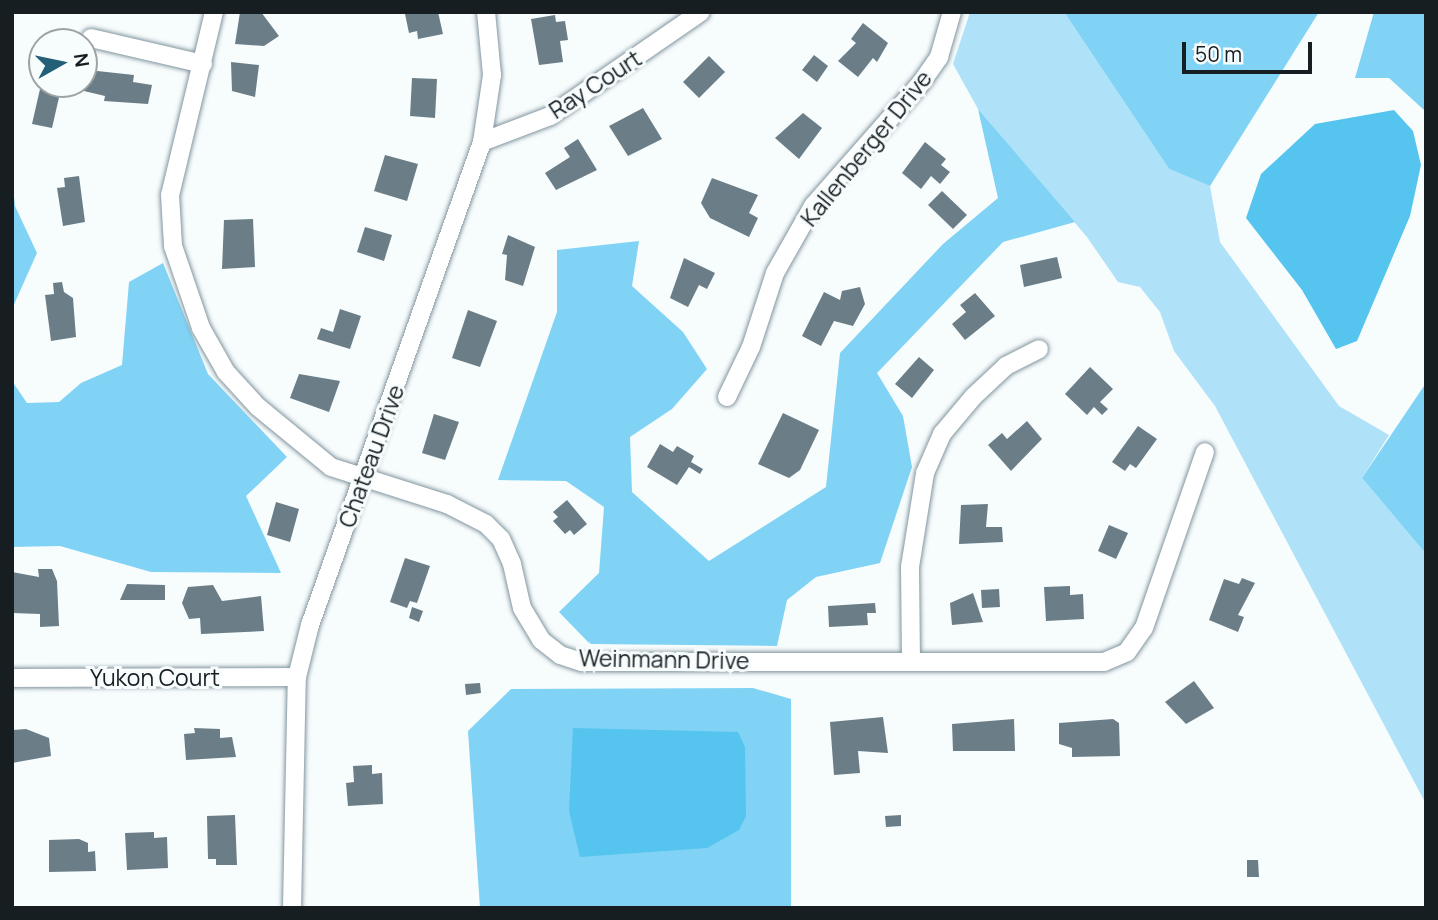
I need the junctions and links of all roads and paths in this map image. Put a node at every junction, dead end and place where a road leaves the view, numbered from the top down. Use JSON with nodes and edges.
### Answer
{"nodes":[{"id":1,"x":214,"y":12,"type":"edge"},
{"id":2,"x":486,"y":12,"type":"edge"},
{"id":3,"x":701,"y":12,"type":"edge"},
{"id":4,"x":952,"y":12,"type":"edge"},
{"id":5,"x":98,"y":40,"type":"edge"},
{"id":6,"x":203,"y":64,"type":"junction"},
{"id":7,"x":482,"y":142,"type":"junction"},
{"id":8,"x":1039,"y":349,"type":"dead end"},
{"id":9,"x":727,"y":397,"type":"dead end"},
{"id":10,"x":1205,"y":452,"type":"dead end"},
{"id":11,"x":363,"y":480,"type":"junction"},
{"id":12,"x":911,"y":662,"type":"junction"},
{"id":13,"x":297,"y":677,"type":"junction"},
{"id":14,"x":12,"y":678,"type":"edge"},
{"id":15,"x":292,"y":908,"type":"edge"}],
"edges":[{"from":1,"to":6,"type":"street","name":"Weinmann Drive"},
{"from":2,"to":7,"type":"street","name":"Chateau Drive"},
{"from":3,"to":7,"type":"street","name":"Ray Court"},
{"from":4,"to":9,"type":"street","name":"Kallenberger Drive"},
{"from":5,"to":6,"type":"street"},
{"from":6,"to":11,"type":"street","name":"Weinmann Drive"},
{"from":7,"to":11,"type":"street","name":"Chateau Drive"},
{"from":8,"to":12,"type":"street"},
{"from":10,"to":12,"type":"street","name":"Weinmann Drive"},
{"from":11,"to":12,"type":"street","name":"Weinmann Drive"},
{"from":11,"to":13,"type":"street","name":"Chateau Drive"},
{"from":13,"to":14,"type":"street","name":"Yukon Court"},
{"from":13,"to":15,"type":"street","name":"Chateau Drive"}]}
